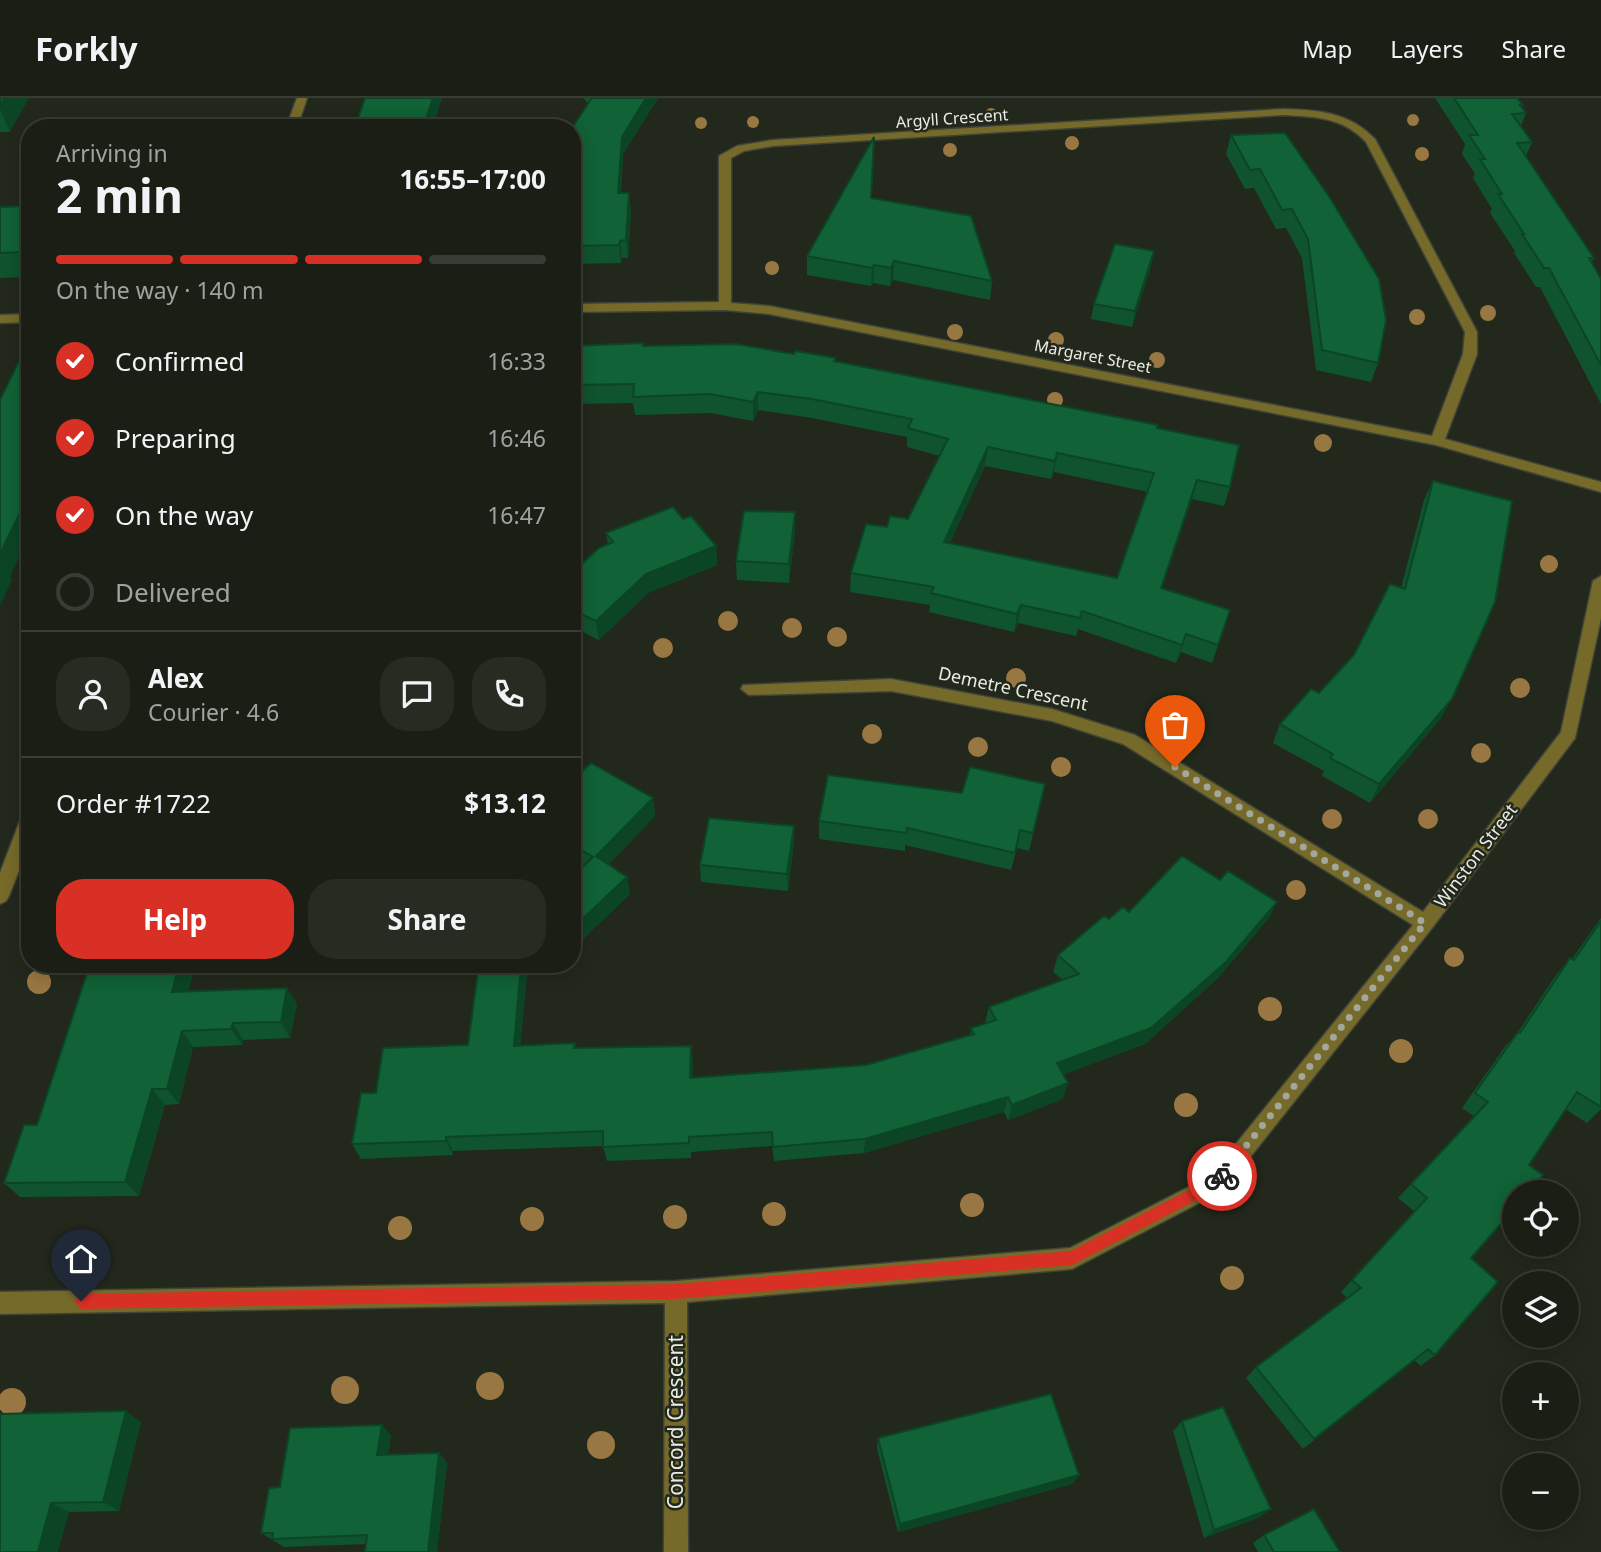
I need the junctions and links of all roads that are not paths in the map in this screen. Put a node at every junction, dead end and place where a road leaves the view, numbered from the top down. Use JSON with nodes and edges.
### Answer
{"nodes":[{"id":1,"x":302,"y":98,"type":"edge"},
{"id":2,"x":294,"y":119,"type":"edge"},
{"id":3,"x":724,"y":306,"type":"junction"},
{"id":4,"x":581,"y":308,"type":"edge"},
{"id":5,"x":0,"y":318,"type":"edge"},
{"id":6,"x":21,"y":318,"type":"edge"},
{"id":7,"x":1437,"y":441,"type":"junction"},
{"id":8,"x":1601,"y":487,"type":"edge"},
{"id":9,"x":1601,"y":581,"type":"edge"},
{"id":10,"x":749,"y":689,"type":"dead end"},
{"id":11,"x":21,"y":841,"type":"edge"},
{"id":12,"x":0,"y":896,"type":"edge"},
{"id":13,"x":1425,"y":923,"type":"junction"},
{"id":14,"x":676,"y":1292,"type":"junction"},
{"id":15,"x":0,"y":1303,"type":"edge"},
{"id":16,"x":676,"y":1552,"type":"edge"}],
"edges":[{"from":1,"to":2,"type":"street"},
{"from":3,"to":4,"type":"street","name":"Margaret Street"},
{"from":3,"to":7,"type":"street","name":"Margaret Street"},
{"from":3,"to":7,"type":"street","name":"Argyll Crescent"},
{"from":5,"to":6,"type":"street"},
{"from":7,"to":8,"type":"street","name":"Margaret Street"},
{"from":9,"to":13,"type":"street","name":"Winston Street"},
{"from":10,"to":13,"type":"street","name":"Demetre Crescent"},
{"from":11,"to":12,"type":"street"},
{"from":13,"to":14,"type":"street","name":"Winston Street"},
{"from":14,"to":15,"type":"street","name":"Winston Street"},
{"from":14,"to":16,"type":"street","name":"Concord Crescent"}]}
